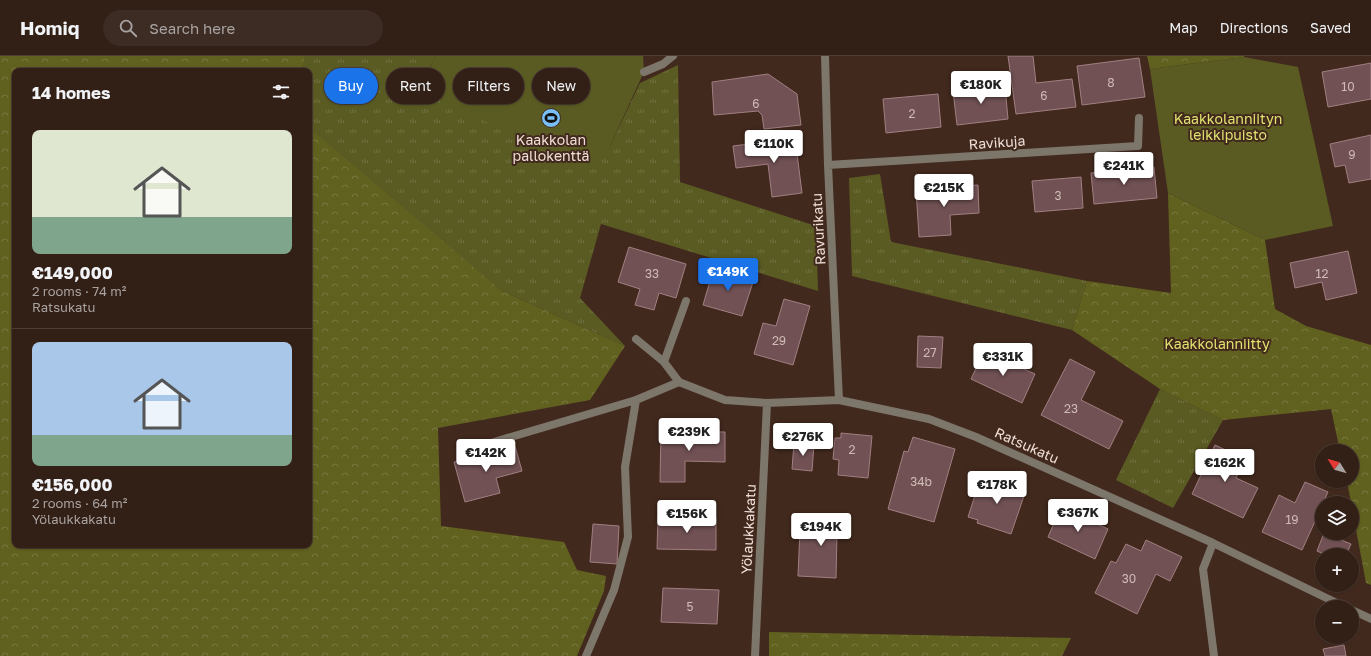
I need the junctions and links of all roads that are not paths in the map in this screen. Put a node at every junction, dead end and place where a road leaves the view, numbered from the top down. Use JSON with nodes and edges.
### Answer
{"nodes":[{"id":1,"x":673,"y":56,"type":"edge"},
{"id":2,"x":825,"y":56,"type":"edge"},
{"id":3,"x":644,"y":72,"type":"dead end"},
{"id":4,"x":1139,"y":118,"type":"dead end"},
{"id":5,"x":828,"y":165,"type":"junction"},
{"id":6,"x":686,"y":301,"type":"dead end"},
{"id":7,"x":636,"y":339,"type":"dead end"},
{"id":8,"x":664,"y":362,"type":"junction"},
{"id":9,"x":679,"y":382,"type":"junction"},
{"id":10,"x":636,"y":400,"type":"junction"},
{"id":11,"x":839,"y":400,"type":"junction"},
{"id":12,"x":766,"y":402,"type":"junction"},
{"id":13,"x":494,"y":442,"type":"dead end"},
{"id":14,"x":1213,"y":543,"type":"junction"},
{"id":15,"x":1331,"y":600,"type":"edge"},
{"id":16,"x":1359,"y":614,"type":"edge"},
{"id":17,"x":1371,"y":620,"type":"edge"},
{"id":18,"x":586,"y":656,"type":"edge"},
{"id":19,"x":755,"y":656,"type":"edge"},
{"id":20,"x":1214,"y":656,"type":"edge"}],
"edges":[{"from":1,"to":3,"type":"street"},
{"from":2,"to":5,"type":"street","name":"Ravurikatu"},
{"from":4,"to":5,"type":"street","name":"Ravikuja"},
{"from":5,"to":11,"type":"street","name":"Ravurikatu"},
{"from":6,"to":8,"type":"street"},
{"from":7,"to":8,"type":"street"},
{"from":8,"to":9,"type":"street"},
{"from":9,"to":10,"type":"street"},
{"from":9,"to":12,"type":"street","name":"Ratsukatu"},
{"from":10,"to":13,"type":"street"},
{"from":10,"to":18,"type":"street"},
{"from":11,"to":12,"type":"street","name":"Ratsukatu"},
{"from":11,"to":14,"type":"street","name":"Ratsukatu"},
{"from":12,"to":19,"type":"street","name":"Yölaukkakatu"},
{"from":14,"to":15,"type":"street","name":"Ratsukatu"},
{"from":14,"to":20,"type":"street"},
{"from":16,"to":17,"type":"street"}]}
